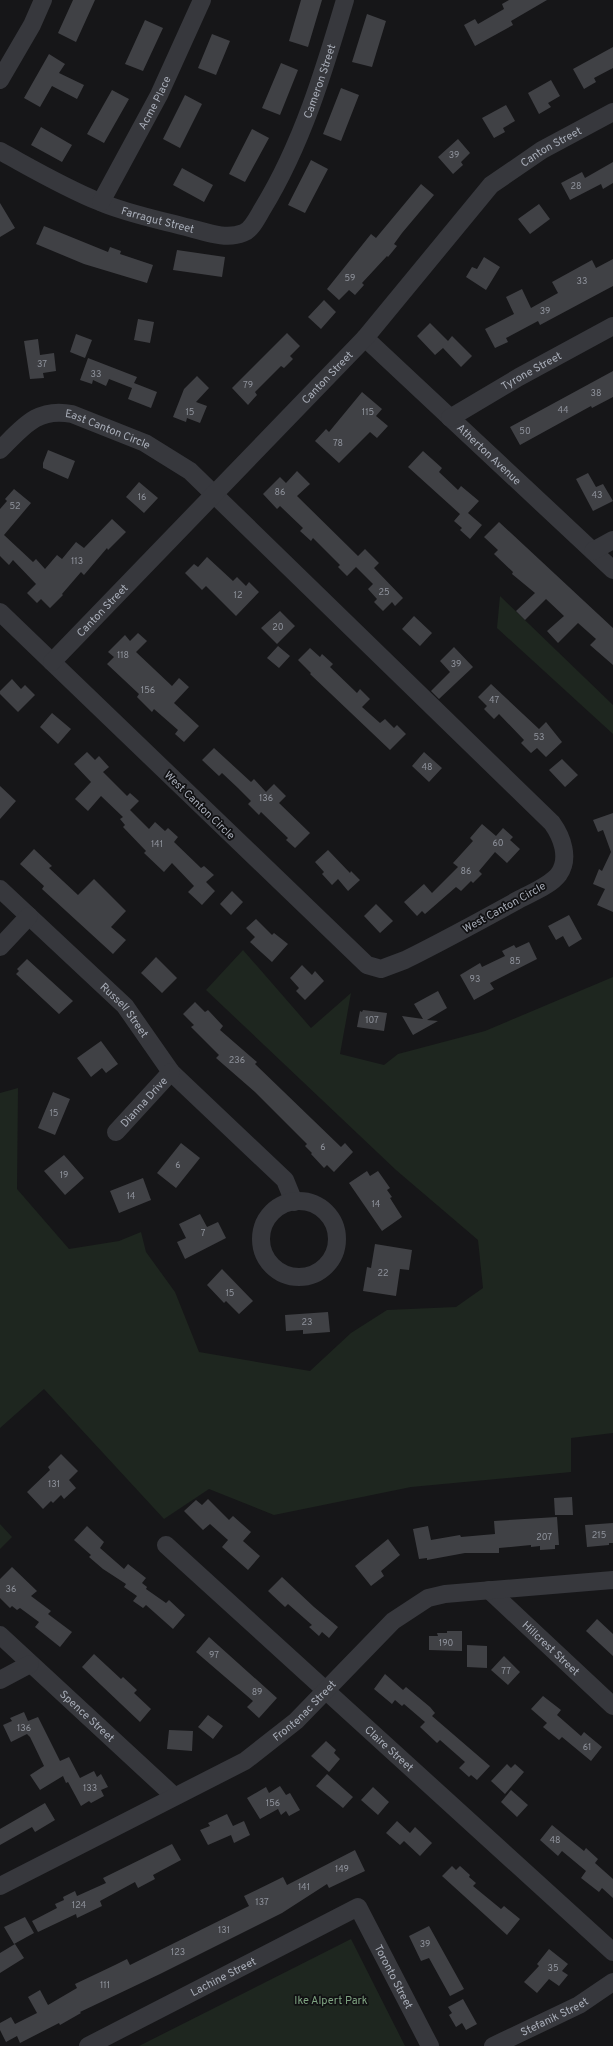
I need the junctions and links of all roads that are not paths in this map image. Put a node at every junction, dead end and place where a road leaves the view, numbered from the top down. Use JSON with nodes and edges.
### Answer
{"nodes":[{"id":1,"x":43,"y":0,"type":"edge"},
{"id":2,"x":202,"y":0,"type":"edge"},
{"id":3,"x":345,"y":0,"type":"edge"},
{"id":4,"x":0,"y":80,"type":"edge"},
{"id":5,"x":613,"y":112,"type":"edge"},
{"id":6,"x":0,"y":151,"type":"edge"},
{"id":7,"x":288,"y":162,"type":"joint"},
{"id":8,"x":100,"y":202,"type":"junction"},
{"id":9,"x":613,"y":326,"type":"edge"},
{"id":10,"x":365,"y":338,"type":"junction"},
{"id":11,"x":450,"y":418,"type":"junction"},
{"id":12,"x":0,"y":450,"type":"edge"},
{"id":13,"x":213,"y":494,"type":"junction"},
{"id":14,"x":613,"y":540,"type":"edge"},
{"id":15,"x":593,"y":551,"type":"junction"},
{"id":16,"x":613,"y":570,"type":"edge"},
{"id":17,"x":0,"y":612,"type":"edge"},
{"id":18,"x":52,"y":662,"type":"junction"},
{"id":19,"x":0,"y":889,"type":"edge"},
{"id":20,"x":29,"y":916,"type":"junction"},
{"id":21,"x":0,"y":947,"type":"edge"},
{"id":22,"x":171,"y":1072,"type":"junction"},
{"id":23,"x":116,"y":1132,"type":"dead end"},
{"id":24,"x":294,"y":1202,"type":"junction"},
{"id":25,"x":166,"y":1545,"type":"dead end"},
{"id":26,"x":613,"y":1580,"type":"edge"},
{"id":27,"x":489,"y":1590,"type":"junction"},
{"id":28,"x":0,"y":1635,"type":"edge"},
{"id":29,"x":30,"y":1664,"type":"junction"},
{"id":30,"x":0,"y":1680,"type":"edge"},
{"id":31,"x":325,"y":1691,"type":"junction"},
{"id":32,"x":613,"y":1706,"type":"edge"},
{"id":33,"x":174,"y":1796,"type":"junction"},
{"id":34,"x":0,"y":1886,"type":"edge"},
{"id":35,"x":358,"y":1907,"type":"joint"},
{"id":36,"x":613,"y":1952,"type":"edge"},
{"id":37,"x":613,"y":1982,"type":"edge"},
{"id":38,"x":88,"y":2046,"type":"edge"},
{"id":39,"x":430,"y":2046,"type":"edge"},
{"id":40,"x":493,"y":2046,"type":"edge"}],
"edges":[{"from":1,"to":4,"type":"street"},
{"from":2,"to":8,"type":"street","name":"Acme Place"},
{"from":3,"to":7,"type":"street","name":"Cameron Street"},
{"from":5,"to":10,"type":"street","name":"Canton Street"},
{"from":6,"to":8,"type":"street","name":"Farragut Street"},
{"from":7,"to":8,"type":"street","name":"Farragut Street"},
{"from":9,"to":11,"type":"street","name":"Tyrone Street"},
{"from":10,"to":11,"type":"street","name":"Atherton Avenue"},
{"from":10,"to":13,"type":"street","name":"Canton Street"},
{"from":11,"to":15,"type":"street","name":"Atherton Avenue"},
{"from":12,"to":13,"type":"street","name":"East Canton Circle"},
{"from":13,"to":18,"type":"street","name":"Canton Street"},
{"from":13,"to":18,"type":"street","name":"West Canton Circle"},
{"from":14,"to":15,"type":"street"},
{"from":15,"to":16,"type":"street","name":"Atherton Avenue"},
{"from":17,"to":18,"type":"street"},
{"from":19,"to":20,"type":"street","name":"Russell Street"},
{"from":20,"to":21,"type":"street"},
{"from":20,"to":22,"type":"street","name":"Russell Street"},
{"from":22,"to":23,"type":"street","name":"Dianna Drive"},
{"from":22,"to":24,"type":"street","name":"Russell Street"},
{"from":24,"to":24,"type":"street"},
{"from":25,"to":31,"type":"street","name":"Claire Street"},
{"from":26,"to":27,"type":"street","name":"Frontenac Street"},
{"from":27,"to":31,"type":"street","name":"Frontenac Street"},
{"from":27,"to":32,"type":"street","name":"Hillcrest Street"},
{"from":28,"to":29,"type":"street","name":"Spence Street"},
{"from":29,"to":30,"type":"street"},
{"from":29,"to":33,"type":"street","name":"Spence Street"},
{"from":31,"to":33,"type":"street","name":"Frontenac Street"},
{"from":31,"to":36,"type":"street","name":"Claire Street"},
{"from":33,"to":34,"type":"street","name":"Frontenac Street"},
{"from":35,"to":38,"type":"street","name":"Lachine Street"},
{"from":35,"to":39,"type":"street","name":"Toronto Street"},
{"from":37,"to":40,"type":"street","name":"Stefanik Street"}]}
